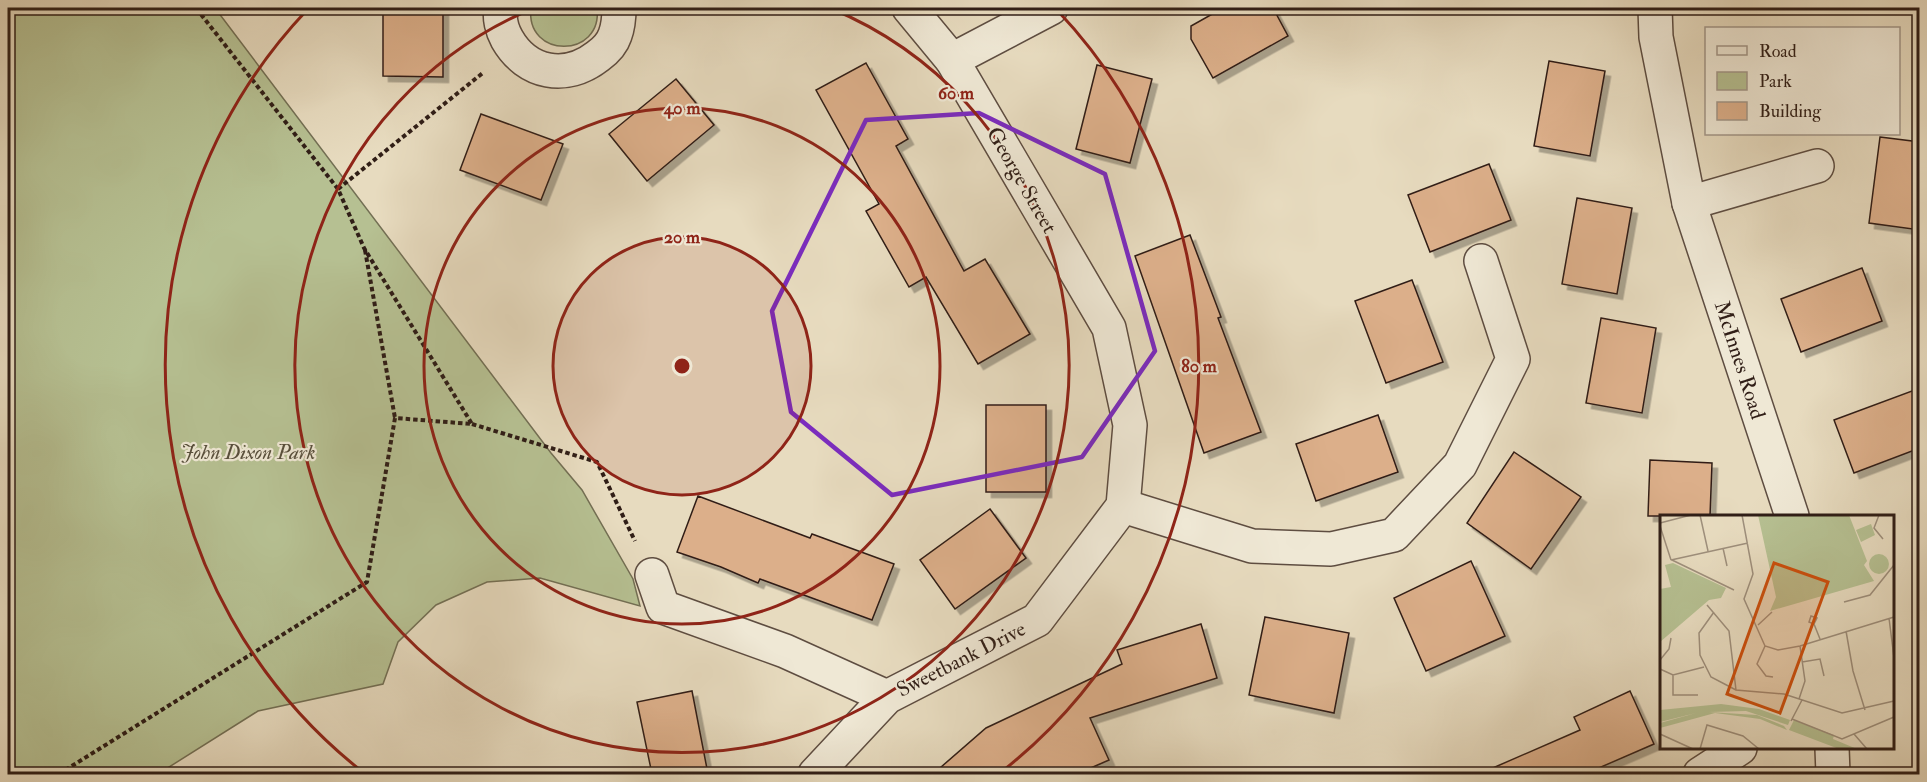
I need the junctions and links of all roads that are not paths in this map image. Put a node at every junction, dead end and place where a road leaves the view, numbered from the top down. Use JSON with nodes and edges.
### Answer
{"nodes":[{"id":1,"x":501,"y":8,"type":"edge"},
{"id":2,"x":619,"y":8,"type":"edge"},
{"id":3,"x":909,"y":8,"type":"edge"},
{"id":4,"x":1051,"y":8,"type":"edge"},
{"id":5,"x":1655,"y":8,"type":"edge"},
{"id":6,"x":952,"y":60,"type":"junction"},
{"id":7,"x":1817,"y":166,"type":"dead end"},
{"id":8,"x":1689,"y":203,"type":"junction"},
{"id":9,"x":1481,"y":261,"type":"dead end"},
{"id":10,"x":1123,"y":506,"type":"junction"},
{"id":11,"x":1792,"y":515,"type":"edge"},
{"id":12,"x":652,"y":575,"type":"road end"},
{"id":13,"x":887,"y":697,"type":"junction"},
{"id":14,"x":1737,"y":749,"type":"edge"},
{"id":15,"x":1832,"y":749,"type":"edge"},
{"id":16,"x":815,"y":774,"type":"edge"},
{"id":17,"x":1700,"y":774,"type":"edge"},
{"id":18,"x":1833,"y":774,"type":"edge"}],
"edges":[{"from":1,"to":2,"type":"street"},
{"from":3,"to":6,"type":"street","name":"George Street"},
{"from":4,"to":6,"type":"street"},
{"from":5,"to":8,"type":"street","name":"McInnes Road"},
{"from":6,"to":10,"type":"street","name":"George Street"},
{"from":7,"to":8,"type":"street"},
{"from":8,"to":11,"type":"street","name":"McInnes Road"},
{"from":9,"to":10,"type":"street"},
{"from":10,"to":13,"type":"street","name":"Sweetbank Drive"},
{"from":12,"to":13,"type":"street","name":"Sweetbank Drive"},
{"from":13,"to":16,"type":"street","name":"Sweetbank Drive"},
{"from":14,"to":17,"type":"street"},
{"from":15,"to":18,"type":"street"}]}
